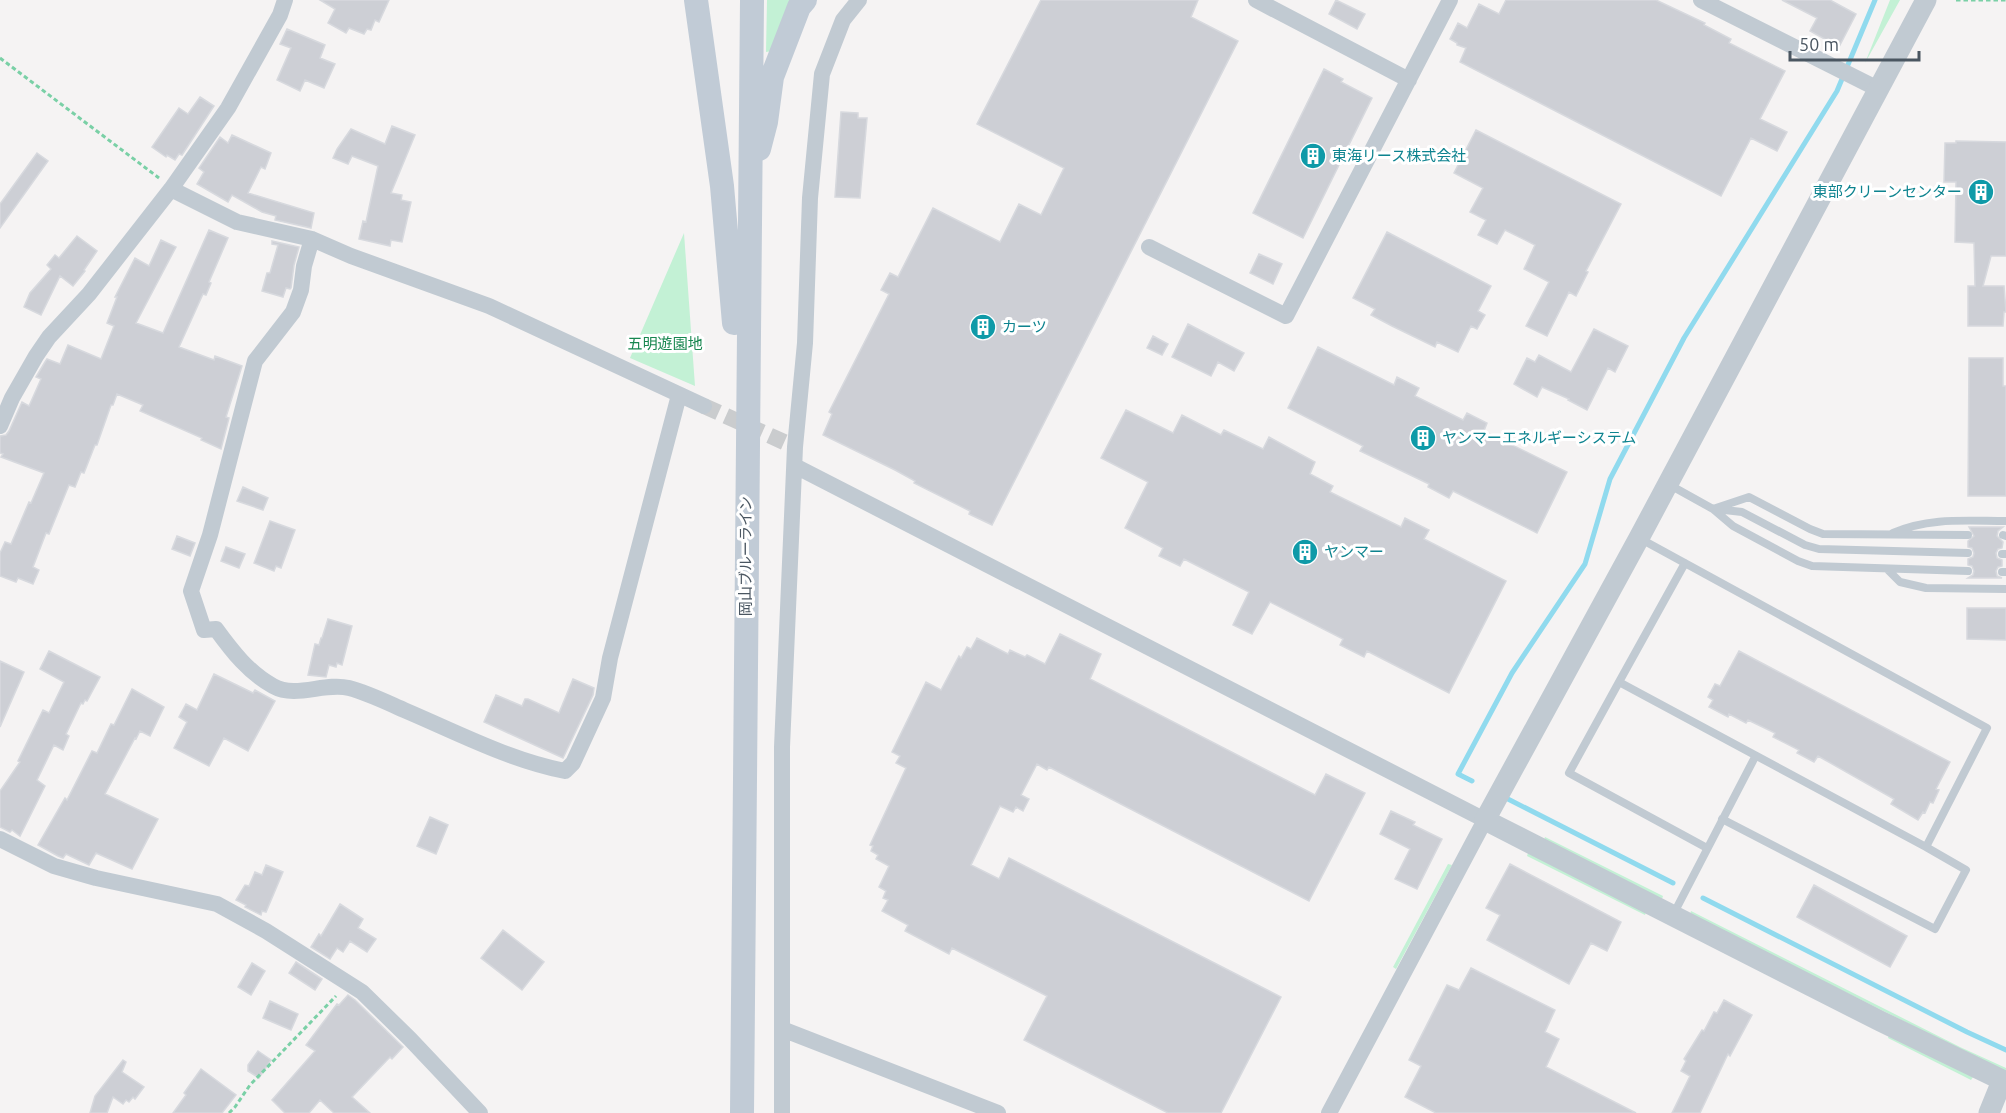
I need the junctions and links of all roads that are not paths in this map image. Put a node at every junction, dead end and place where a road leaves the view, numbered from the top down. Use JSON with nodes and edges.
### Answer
{"nodes":[{"id":1,"x":285,"y":0,"type":"edge"},
{"id":2,"x":696,"y":0,"type":"edge"},
{"id":3,"x":752,"y":0,"type":"edge"},
{"id":4,"x":805,"y":0,"type":"edge"},
{"id":5,"x":859,"y":0,"type":"edge"},
{"id":6,"x":1256,"y":0,"type":"edge"},
{"id":7,"x":1450,"y":0,"type":"edge"},
{"id":8,"x":1701,"y":0,"type":"edge"},
{"id":9,"x":1926,"y":0,"type":"edge"},
{"id":10,"x":1409,"y":80,"type":"junction"},
{"id":11,"x":1878,"y":89,"type":"junction"},
{"id":12,"x":749,"y":187,"type":"junction"},
{"id":13,"x":171,"y":189,"type":"junction"},
{"id":14,"x":312,"y":239,"type":"junction"},
{"id":15,"x":1149,"y":247,"type":"dead end"},
{"id":16,"x":679,"y":396,"type":"junction"},
{"id":17,"x":705,"y":406,"type":"tunnel mouth"},
{"id":18,"x":0,"y":426,"type":"edge"},
{"id":19,"x":746,"y":463,"type":"junction"},
{"id":20,"x":795,"y":466,"type":"junction"},
{"id":21,"x":1668,"y":483,"type":"junction"},
{"id":22,"x":1713,"y":509,"type":"junction"},
{"id":23,"x":2006,"y":521,"type":"edge"},
{"id":24,"x":1890,"y":534,"type":"junction"},
{"id":25,"x":1968,"y":535,"type":"dead end"},
{"id":26,"x":1639,"y":538,"type":"junction"},
{"id":27,"x":1968,"y":553,"type":"dead end"},
{"id":28,"x":1685,"y":563,"type":"junction"},
{"id":29,"x":1887,"y":569,"type":"junction"},
{"id":30,"x":1968,"y":571,"type":"dead end"},
{"id":31,"x":2006,"y":589,"type":"edge"},
{"id":32,"x":1619,"y":682,"type":"junction"},
{"id":33,"x":1755,"y":757,"type":"junction"},
{"id":34,"x":1722,"y":819,"type":"junction"},
{"id":35,"x":1485,"y":820,"type":"junction"},
{"id":36,"x":0,"y":839,"type":"edge"},
{"id":37,"x":1926,"y":847,"type":"junction"},
{"id":38,"x":1707,"y":848,"type":"junction"},
{"id":39,"x":1672,"y":916,"type":"junction"},
{"id":40,"x":782,"y":1029,"type":"junction"},
{"id":41,"x":2004,"y":1081,"type":"edge"},
{"id":42,"x":480,"y":1113,"type":"edge"},
{"id":43,"x":742,"y":1113,"type":"edge"},
{"id":44,"x":782,"y":1113,"type":"edge"},
{"id":45,"x":998,"y":1113,"type":"edge"},
{"id":46,"x":1329,"y":1113,"type":"edge"},
{"id":47,"x":1989,"y":1113,"type":"edge"}],
"edges":[{"from":1,"to":13,"type":"street"},
{"from":2,"to":19,"type":"main road"},
{"from":3,"to":12,"type":"main road","name":"岡山ブルーライン"},
{"from":4,"to":12,"type":"main road"},
{"from":5,"to":20,"type":"street"},
{"from":6,"to":10,"type":"street"},
{"from":7,"to":10,"type":"street"},
{"from":8,"to":11,"type":"street"},
{"from":9,"to":11,"type":"street"},
{"from":10,"to":15,"type":"street"},
{"from":11,"to":21,"type":"street"},
{"from":12,"to":19,"type":"main road","name":"岡山ブルーライン"},
{"from":13,"to":14,"type":"street"},
{"from":13,"to":18,"type":"street"},
{"from":14,"to":16,"type":"street"},
{"from":14,"to":16,"type":"street"},
{"from":16,"to":17,"type":"street"},
{"from":19,"to":43,"type":"main road","name":"岡山ブルーライン"},
{"from":20,"to":35,"type":"street"},
{"from":20,"to":40,"type":"street"},
{"from":21,"to":22,"type":"lane"},
{"from":21,"to":26,"type":"street"},
{"from":22,"to":24,"type":"lane"},
{"from":22,"to":27,"type":"lane"},
{"from":22,"to":29,"type":"lane"},
{"from":23,"to":24,"type":"lane"},
{"from":24,"to":25,"type":"lane"},
{"from":26,"to":28,"type":"lane"},
{"from":26,"to":35,"type":"street"},
{"from":28,"to":32,"type":"lane"},
{"from":28,"to":37,"type":"lane"},
{"from":29,"to":30,"type":"lane"},
{"from":29,"to":31,"type":"lane"},
{"from":32,"to":33,"type":"lane"},
{"from":32,"to":38,"type":"lane"},
{"from":33,"to":34,"type":"lane"},
{"from":33,"to":37,"type":"lane"},
{"from":34,"to":37,"type":"lane"},
{"from":34,"to":38,"type":"lane"},
{"from":35,"to":39,"type":"street"},
{"from":35,"to":46,"type":"street"},
{"from":36,"to":42,"type":"street"},
{"from":38,"to":39,"type":"lane"},
{"from":39,"to":41,"type":"street"},
{"from":40,"to":44,"type":"street"},
{"from":40,"to":45,"type":"street"},
{"from":41,"to":47,"type":"street"}]}
